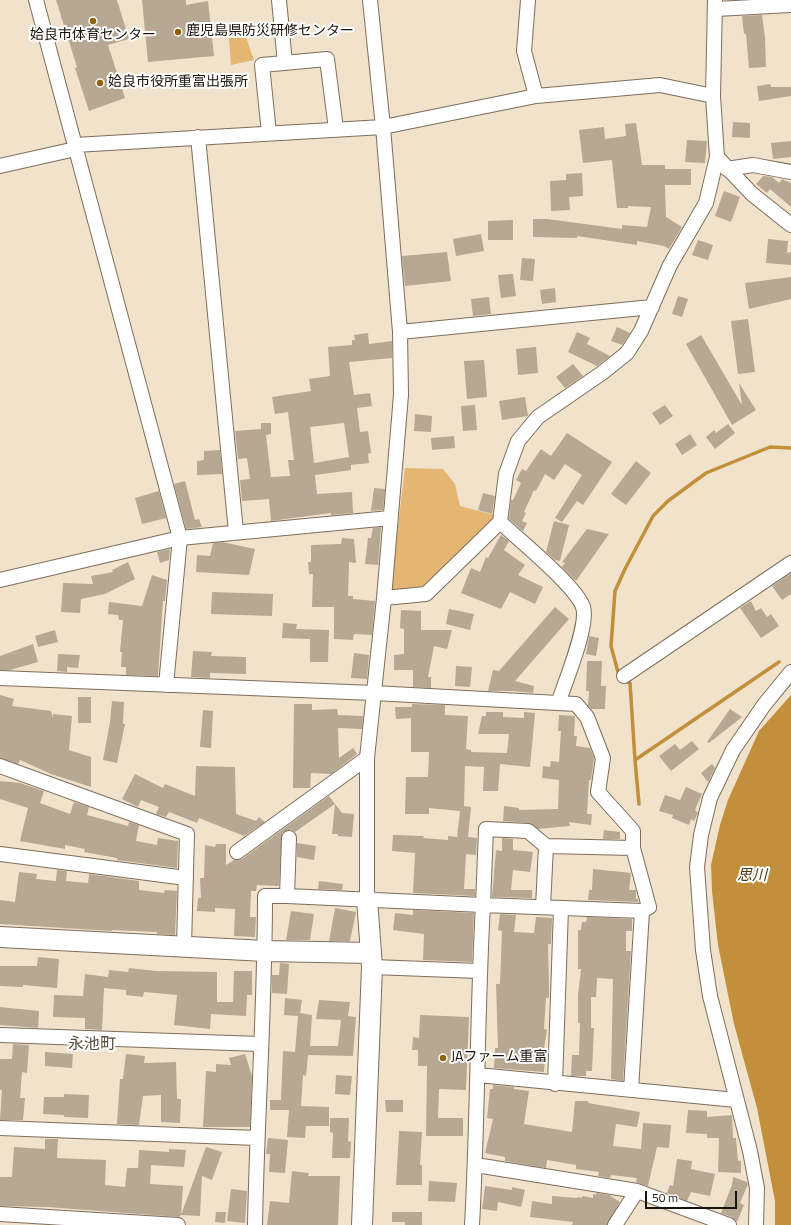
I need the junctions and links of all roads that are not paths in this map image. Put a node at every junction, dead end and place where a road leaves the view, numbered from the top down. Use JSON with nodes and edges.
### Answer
{"nodes":[{"id":1,"x":36,"y":0,"type":"edge"},
{"id":2,"x":279,"y":0,"type":"edge"},
{"id":3,"x":370,"y":0,"type":"edge"},
{"id":4,"x":528,"y":0,"type":"edge"},
{"id":5,"x":716,"y":4,"type":"edge"},
{"id":6,"x":791,"y":6,"type":"edge"},
{"id":7,"x":285,"y":63,"type":"junction"},
{"id":8,"x":536,"y":96,"type":"junction"},
{"id":9,"x":713,"y":96,"type":"junction"},
{"id":10,"x":383,"y":127,"type":"junction"},
{"id":11,"x":336,"y":129,"type":"junction"},
{"id":12,"x":268,"y":133,"type":"junction"},
{"id":13,"x":198,"y":137,"type":"junction"},
{"id":14,"x":75,"y":145,"type":"junction"},
{"id":15,"x":717,"y":157,"type":"junction"},
{"id":16,"x":0,"y":166,"type":"edge"},
{"id":17,"x":727,"y":169,"type":"junction"},
{"id":18,"x":791,"y":172,"type":"edge"},
{"id":19,"x":791,"y":225,"type":"edge"},
{"id":20,"x":652,"y":307,"type":"junction"},
{"id":21,"x":400,"y":332,"type":"junction"},
{"id":22,"x":390,"y":518,"type":"junction"},
{"id":23,"x":500,"y":522,"type":"junction"},
{"id":24,"x":236,"y":532,"type":"junction"},
{"id":25,"x":180,"y":538,"type":"junction"},
{"id":26,"x":791,"y":563,"type":"edge"},
{"id":27,"x":0,"y":580,"type":"edge"},
{"id":28,"x":384,"y":598,"type":"junction"},
{"id":29,"x":791,"y":672,"type":"edge"},
{"id":30,"x":624,"y":676,"type":"dead end"},
{"id":31,"x":0,"y":678,"type":"edge"},
{"id":32,"x":166,"y":685,"type":"junction"},
{"id":33,"x":374,"y":693,"type":"junction"},
{"id":34,"x":558,"y":701,"type":"junction"},
{"id":35,"x":367,"y":758,"type":"junction"},
{"id":36,"x":0,"y":766,"type":"edge"},
{"id":37,"x":289,"y":838,"type":"dead end"},
{"id":38,"x":546,"y":846,"type":"junction"},
{"id":39,"x":633,"y":848,"type":"junction"},
{"id":40,"x":237,"y":852,"type":"dead end"},
{"id":41,"x":0,"y":854,"type":"edge"},
{"id":42,"x":186,"y":878,"type":"junction"},
{"id":43,"x":287,"y":896,"type":"junction"},
{"id":44,"x":367,"y":900,"type":"junction"},
{"id":45,"x":483,"y":905,"type":"junction"},
{"id":46,"x":542,"y":907,"type":"junction"},
{"id":47,"x":561,"y":908,"type":"junction"},
{"id":48,"x":642,"y":912,"type":"junction"},
{"id":49,"x":0,"y":937,"type":"edge"},
{"id":50,"x":184,"y":946,"type":"junction"},
{"id":51,"x":265,"y":951,"type":"junction"},
{"id":52,"x":372,"y":960,"type":"junction"},
{"id":53,"x":479,"y":971,"type":"junction"},
{"id":54,"x":0,"y":1035,"type":"edge"},
{"id":55,"x":260,"y":1044,"type":"junction"},
{"id":56,"x":478,"y":1075,"type":"junction"},
{"id":57,"x":555,"y":1084,"type":"junction"},
{"id":58,"x":631,"y":1090,"type":"junction"},
{"id":59,"x":736,"y":1100,"type":"junction"},
{"id":60,"x":0,"y":1128,"type":"edge"},
{"id":61,"x":257,"y":1138,"type":"junction"},
{"id":62,"x":476,"y":1165,"type":"junction"},
{"id":63,"x":637,"y":1191,"type":"junction"},
{"id":64,"x":0,"y":1214,"type":"edge"},
{"id":65,"x":178,"y":1225,"type":"edge"},
{"id":66,"x":255,"y":1225,"type":"edge"},
{"id":67,"x":362,"y":1225,"type":"edge"},
{"id":68,"x":472,"y":1225,"type":"edge"},
{"id":69,"x":615,"y":1225,"type":"edge"},
{"id":70,"x":729,"y":1225,"type":"edge"},
{"id":71,"x":756,"y":1225,"type":"edge"}],
"edges":[{"from":1,"to":14,"type":"street"},
{"from":2,"to":7,"type":"street"},
{"from":3,"to":10,"type":"street"},
{"from":4,"to":8,"type":"street"},
{"from":5,"to":6,"type":"street"},
{"from":5,"to":9,"type":"street"},
{"from":7,"to":11,"type":"street"},
{"from":7,"to":12,"type":"street"},
{"from":8,"to":9,"type":"street"},
{"from":8,"to":10,"type":"street"},
{"from":9,"to":15,"type":"street"},
{"from":10,"to":11,"type":"street"},
{"from":10,"to":21,"type":"street"},
{"from":11,"to":12,"type":"street"},
{"from":12,"to":13,"type":"street"},
{"from":13,"to":14,"type":"street"},
{"from":13,"to":24,"type":"street"},
{"from":14,"to":16,"type":"street"},
{"from":14,"to":25,"type":"street"},
{"from":15,"to":17,"type":"street"},
{"from":15,"to":20,"type":"street"},
{"from":17,"to":18,"type":"street"},
{"from":17,"to":19,"type":"street"},
{"from":20,"to":21,"type":"street"},
{"from":20,"to":23,"type":"street"},
{"from":21,"to":22,"type":"street"},
{"from":22,"to":24,"type":"street"},
{"from":22,"to":28,"type":"street"},
{"from":23,"to":28,"type":"street"},
{"from":23,"to":34,"type":"street"},
{"from":24,"to":25,"type":"street"},
{"from":25,"to":27,"type":"street"},
{"from":25,"to":32,"type":"street"},
{"from":26,"to":30,"type":"street"},
{"from":28,"to":33,"type":"street"},
{"from":29,"to":59,"type":"street"},
{"from":31,"to":32,"type":"street"},
{"from":32,"to":33,"type":"street"},
{"from":33,"to":34,"type":"street"},
{"from":33,"to":35,"type":"street"},
{"from":34,"to":39,"type":"street"},
{"from":35,"to":40,"type":"street"},
{"from":35,"to":44,"type":"street"},
{"from":36,"to":42,"type":"street"},
{"from":37,"to":43,"type":"street"},
{"from":38,"to":39,"type":"street"},
{"from":38,"to":45,"type":"street"},
{"from":38,"to":46,"type":"street"},
{"from":39,"to":48,"type":"street"},
{"from":41,"to":42,"type":"street"},
{"from":42,"to":50,"type":"street"},
{"from":43,"to":44,"type":"street"},
{"from":43,"to":51,"type":"street"},
{"from":44,"to":45,"type":"street"},
{"from":44,"to":52,"type":"street"},
{"from":45,"to":46,"type":"street"},
{"from":45,"to":53,"type":"street"},
{"from":46,"to":47,"type":"street"},
{"from":47,"to":48,"type":"street"},
{"from":47,"to":57,"type":"street"},
{"from":48,"to":58,"type":"street"},
{"from":49,"to":50,"type":"street"},
{"from":50,"to":51,"type":"street"},
{"from":51,"to":52,"type":"street"},
{"from":51,"to":55,"type":"street"},
{"from":52,"to":53,"type":"street"},
{"from":52,"to":67,"type":"street"},
{"from":53,"to":56,"type":"street"},
{"from":54,"to":55,"type":"street"},
{"from":55,"to":61,"type":"street"},
{"from":56,"to":57,"type":"street"},
{"from":56,"to":62,"type":"street"},
{"from":57,"to":58,"type":"street"},
{"from":58,"to":59,"type":"street"},
{"from":59,"to":71,"type":"street"},
{"from":60,"to":61,"type":"street"},
{"from":61,"to":66,"type":"street"},
{"from":62,"to":63,"type":"street"},
{"from":62,"to":68,"type":"street"},
{"from":63,"to":69,"type":"street"},
{"from":63,"to":70,"type":"street"},
{"from":64,"to":65,"type":"street"}]}
